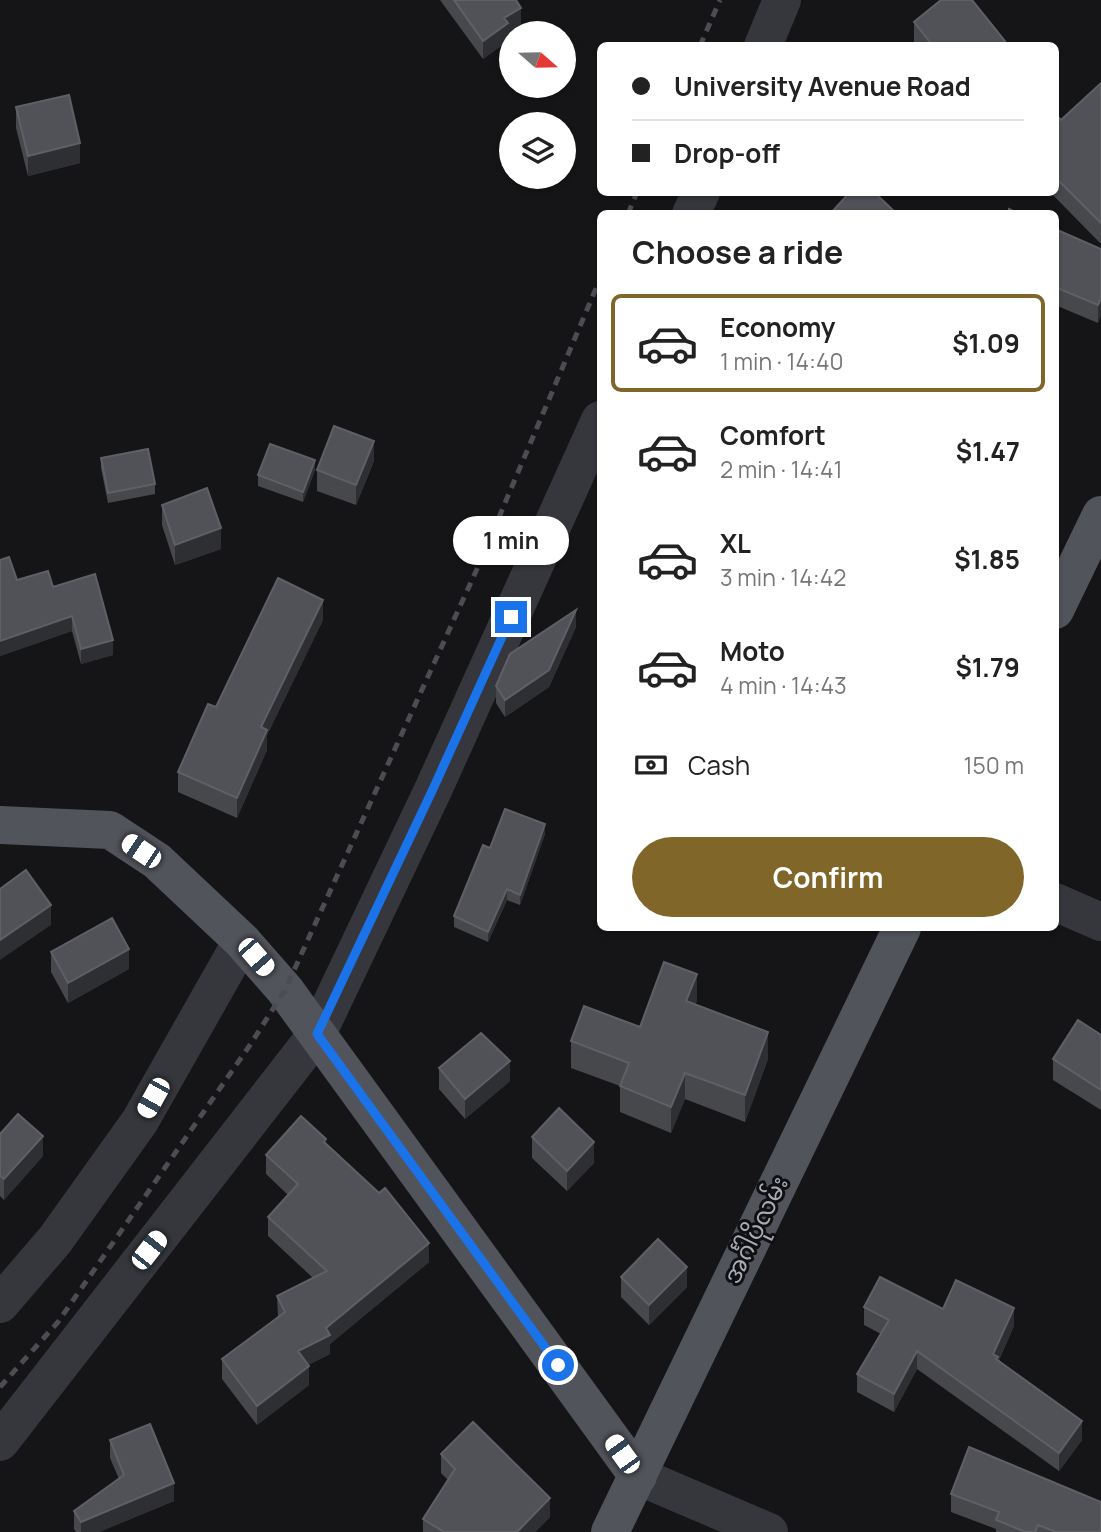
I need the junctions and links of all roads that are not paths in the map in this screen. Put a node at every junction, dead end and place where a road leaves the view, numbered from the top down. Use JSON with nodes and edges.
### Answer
{"nodes":[{"id":1,"x":782,"y":0,"type":"edge"},
{"id":2,"x":765,"y":42,"type":"edge"},
{"id":3,"x":597,"y":427,"type":"edge"},
{"id":4,"x":1101,"y":515,"type":"edge"},
{"id":5,"x":1059,"y":602,"type":"edge"},
{"id":6,"x":4,"y":822,"type":"edge"},
{"id":7,"x":1059,"y":904,"type":"edge"},
{"id":8,"x":1101,"y":922,"type":"edge"},
{"id":9,"x":901,"y":931,"type":"edge"},
{"id":10,"x":242,"y":941,"type":"junction"},
{"id":11,"x":317,"y":1034,"type":"junction"},
{"id":12,"x":0,"y":1304,"type":"edge"},
{"id":13,"x":0,"y":1442,"type":"edge"},
{"id":14,"x":638,"y":1476,"type":"junction"},
{"id":15,"x":610,"y":1532,"type":"edge"},
{"id":16,"x":769,"y":1532,"type":"edge"}],
"edges":[{"from":1,"to":2,"type":"street"},
{"from":3,"to":11,"type":"street"},
{"from":4,"to":5,"type":"main road"},
{"from":6,"to":10,"type":"main road"},
{"from":7,"to":8,"type":"street"},
{"from":9,"to":14,"type":"main road","name":"အင်္ဂါပိုလမ်း"},
{"from":10,"to":11,"type":"main road"},
{"from":10,"to":12,"type":"street"},
{"from":11,"to":13,"type":"street"},
{"from":11,"to":14,"type":"main road"},
{"from":14,"to":15,"type":"main road","name":"အင်္ဂါပိုလမ်း"},
{"from":14,"to":16,"type":"street"}]}
